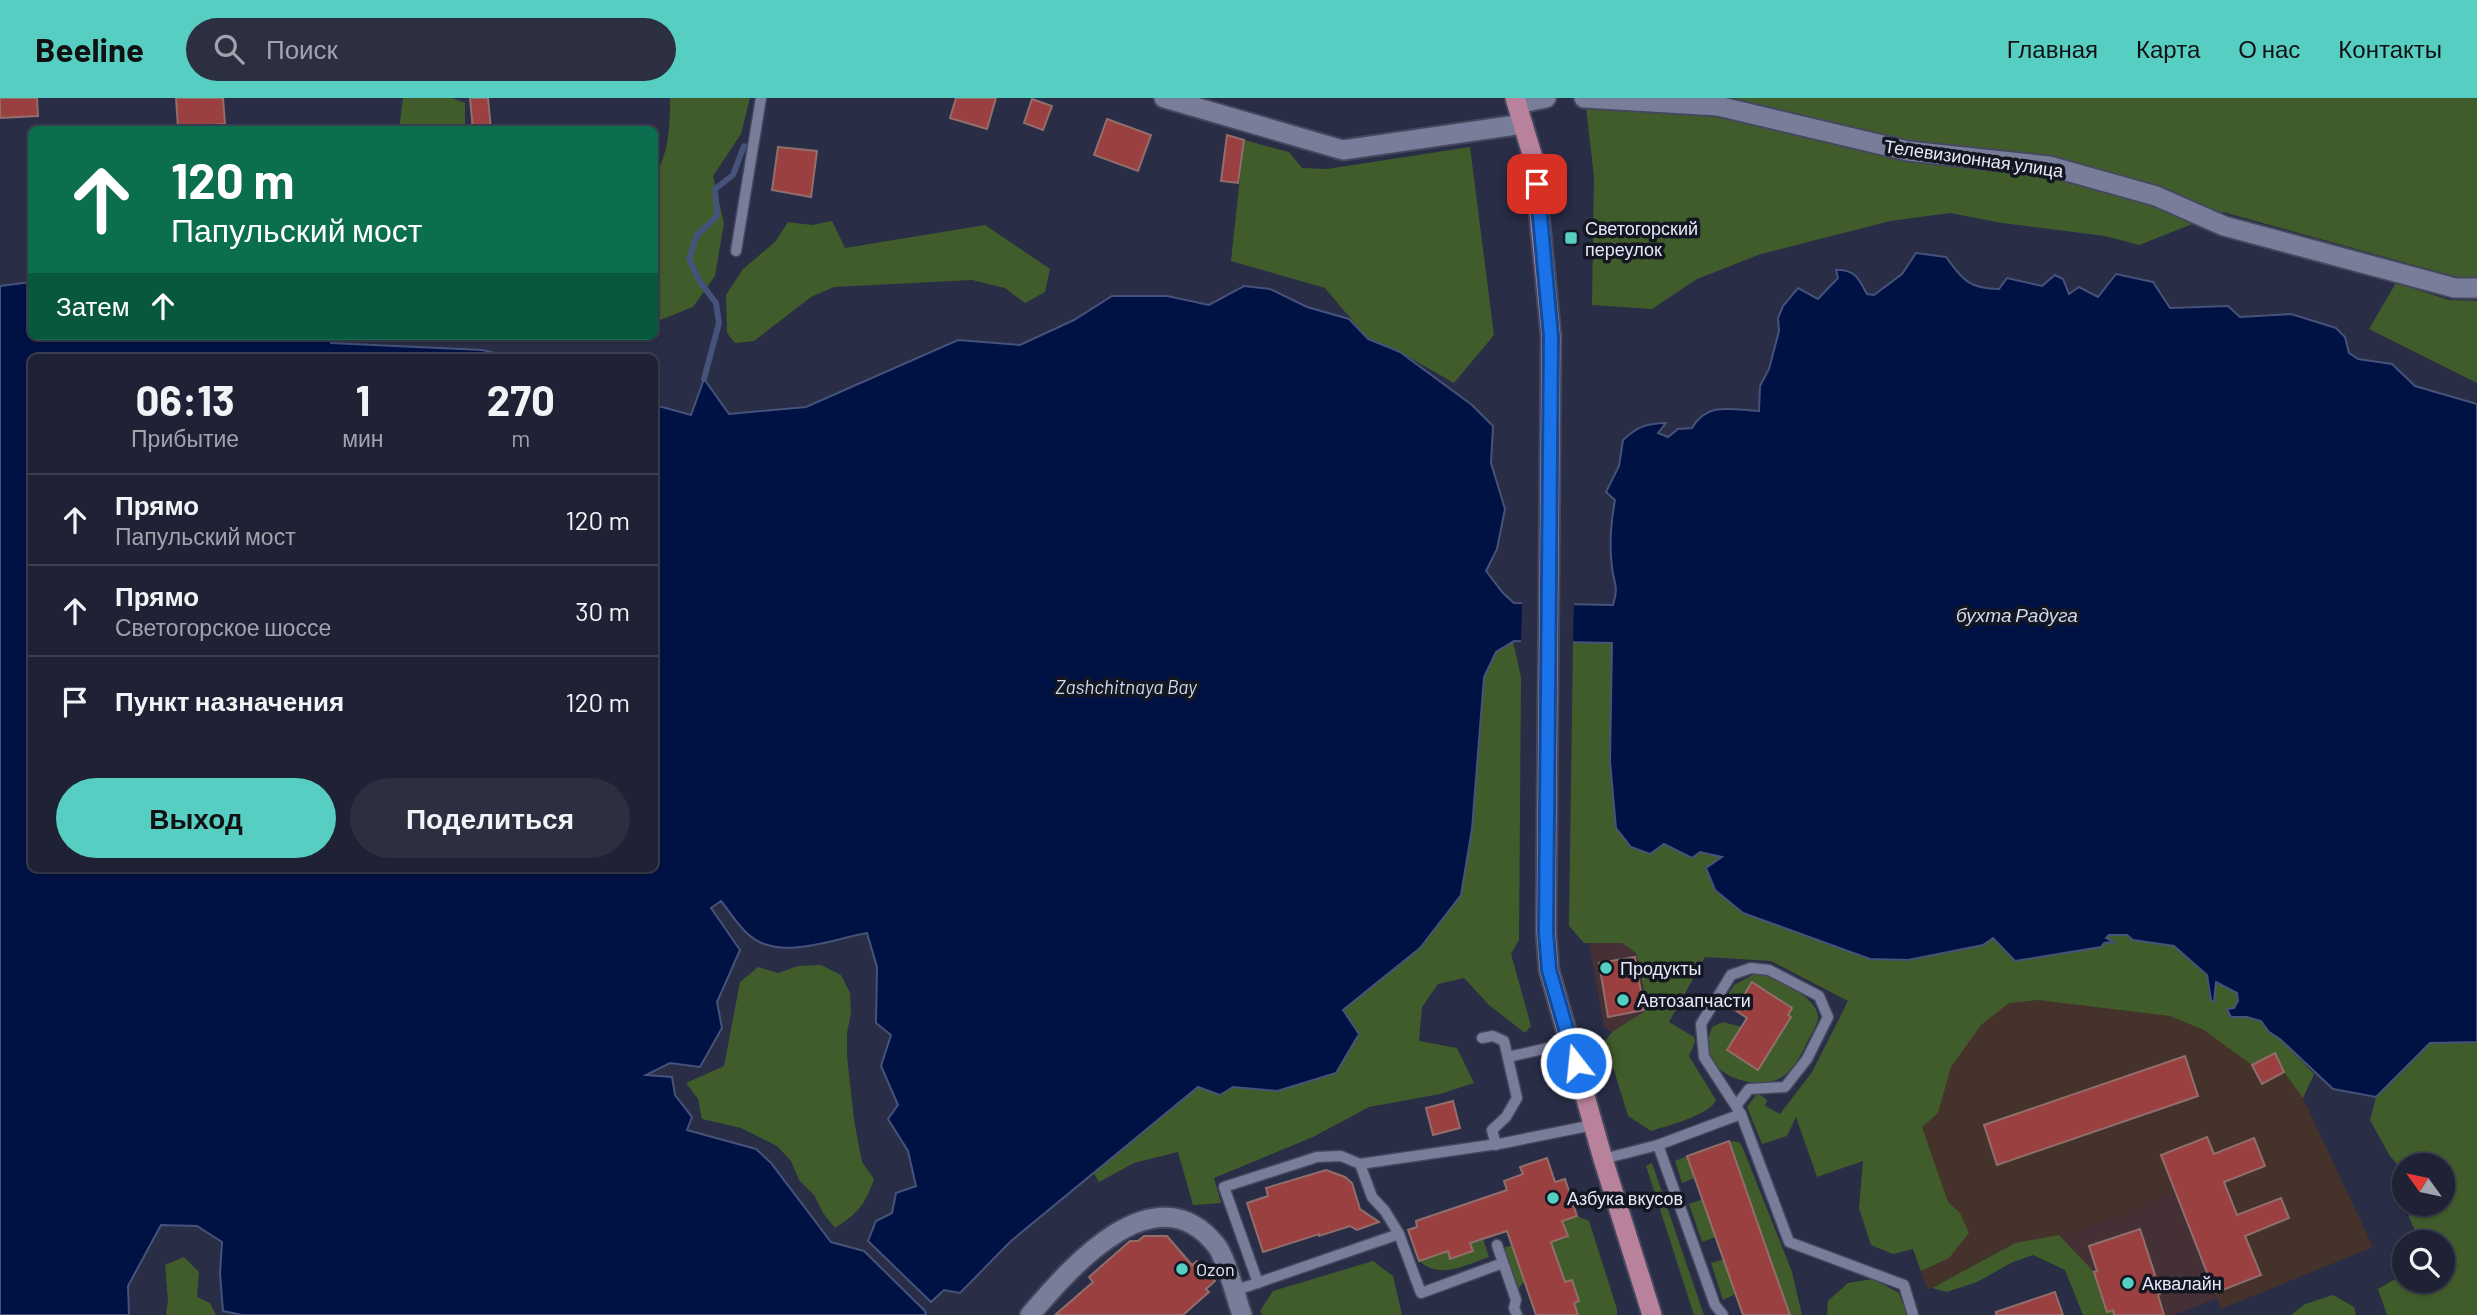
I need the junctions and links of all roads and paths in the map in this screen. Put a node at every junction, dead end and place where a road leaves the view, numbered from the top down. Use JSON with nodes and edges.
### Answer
{"nodes":[{"id":1,"x":761,"y":98,"type":"edge"},
{"id":2,"x":1164,"y":98,"type":"edge"},
{"id":3,"x":1546,"y":98,"type":"edge"},
{"id":4,"x":1584,"y":98,"type":"edge"},
{"id":5,"x":1516,"y":101,"type":"edge"},
{"id":6,"x":1523,"y":124,"type":"junction"},
{"id":7,"x":736,"y":251,"type":"dead end"},
{"id":8,"x":2477,"y":288,"type":"edge"},
{"id":9,"x":1482,"y":1038,"type":"dead end"},
{"id":10,"x":1570,"y":1043,"type":"junction"},
{"id":11,"x":1508,"y":1057,"type":"junction"},
{"id":12,"x":1739,"y":1110,"type":"junction"},
{"id":13,"x":1593,"y":1125,"type":"junction"},
{"id":14,"x":1496,"y":1145,"type":"junction"},
{"id":15,"x":1658,"y":1145,"type":"junction"},
{"id":16,"x":1603,"y":1159,"type":"junction"},
{"id":17,"x":1360,"y":1164,"type":"junction"},
{"id":18,"x":1399,"y":1234,"type":"junction"},
{"id":19,"x":1497,"y":1245,"type":"dead end"},
{"id":20,"x":1503,"y":1263,"type":"junction"},
{"id":21,"x":1258,"y":1283,"type":"junction"},
{"id":22,"x":1234,"y":1291,"type":"junction"},
{"id":23,"x":1239,"y":1313,"type":"edge"},
{"id":24,"x":1647,"y":1314,"type":"edge"},
{"id":25,"x":1030,"y":1315,"type":"edge"},
{"id":26,"x":1517,"y":1315,"type":"edge"},
{"id":27,"x":1723,"y":1315,"type":"edge"},
{"id":28,"x":1913,"y":1315,"type":"edge"}],
"edges":[{"from":1,"to":7,"type":"lane"},
{"from":2,"to":6,"type":"street"},
{"from":3,"to":5,"type":"street"},
{"from":4,"to":8,"type":"street","name":"Телевизионная улица"},
{"from":5,"to":6,"type":"main road"},
{"from":6,"to":10,"type":"main road"},
{"from":9,"to":11,"type":"lane"},
{"from":10,"to":11,"type":"lane"},
{"from":10,"to":13,"type":"main road"},
{"from":11,"to":14,"type":"lane"},
{"from":12,"to":12,"type":"lane"},
{"from":12,"to":15,"type":"lane"},
{"from":12,"to":28,"type":"lane"},
{"from":13,"to":14,"type":"lane"},
{"from":13,"to":16,"type":"main road"},
{"from":14,"to":17,"type":"lane"},
{"from":15,"to":16,"type":"lane"},
{"from":15,"to":27,"type":"lane"},
{"from":16,"to":24,"type":"main road"},
{"from":17,"to":18,"type":"lane"},
{"from":17,"to":21,"type":"lane"},
{"from":18,"to":20,"type":"lane"},
{"from":18,"to":21,"type":"lane"},
{"from":19,"to":20,"type":"lane"},
{"from":20,"to":26,"type":"lane"},
{"from":21,"to":22,"type":"lane"},
{"from":22,"to":23,"type":"street"},
{"from":22,"to":25,"type":"street"}]}
